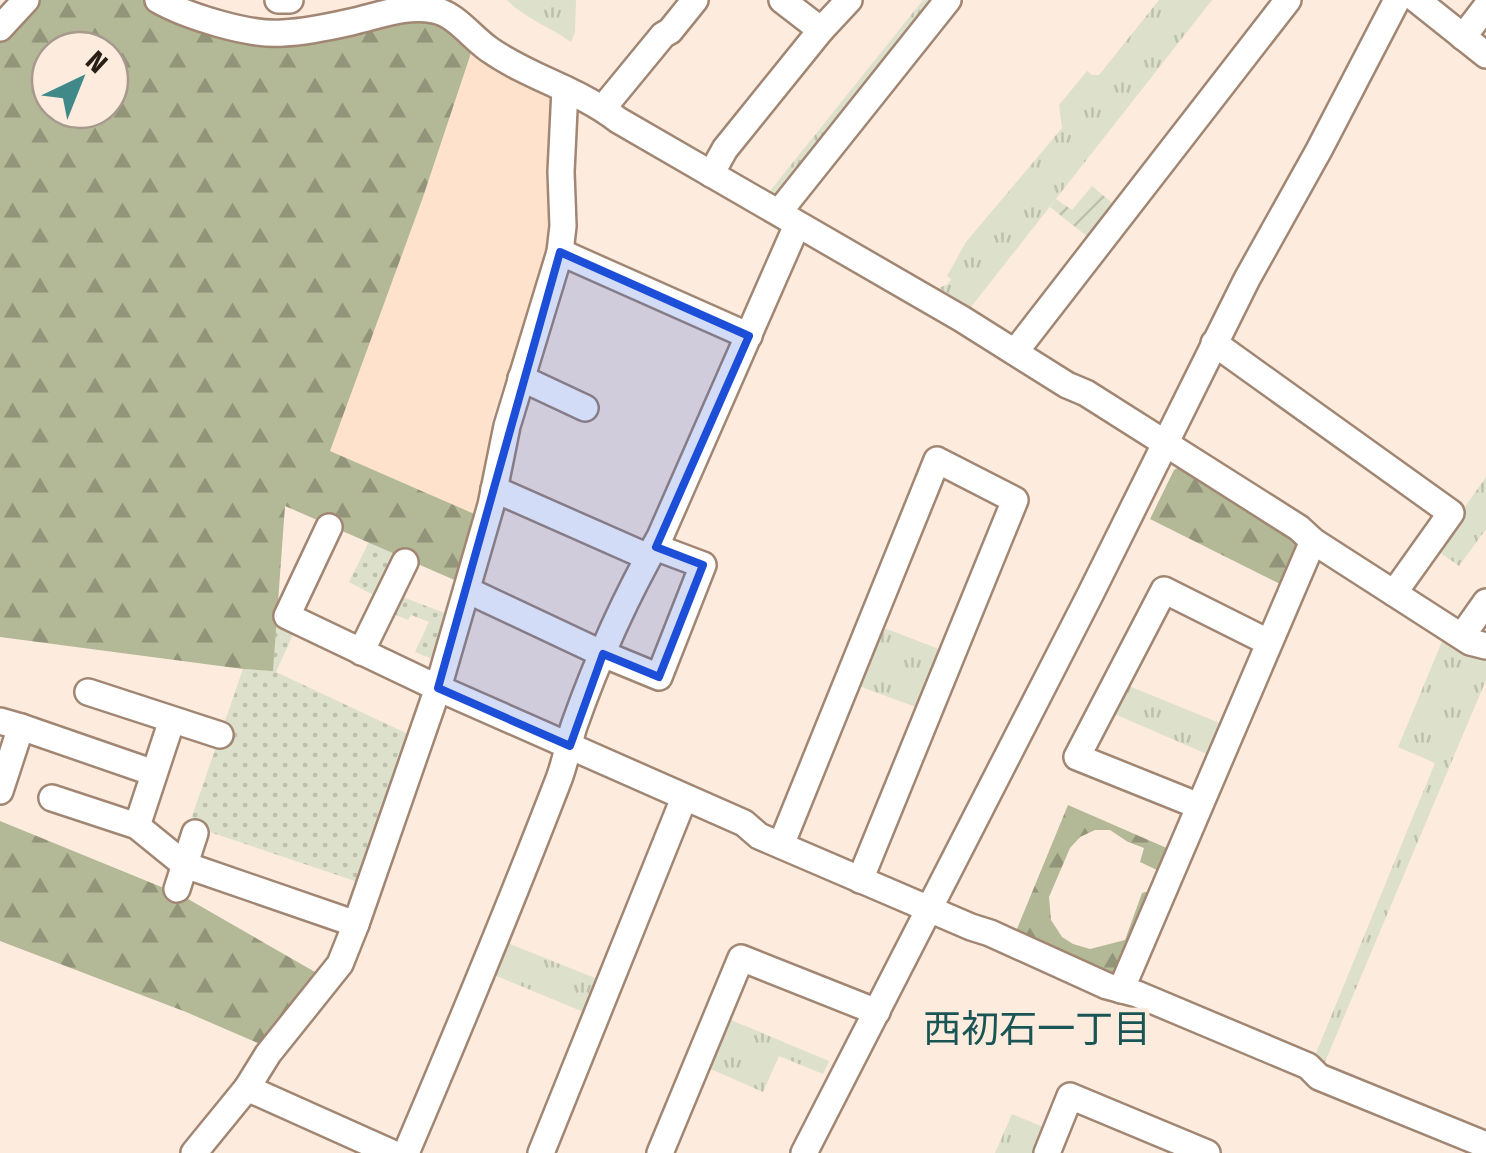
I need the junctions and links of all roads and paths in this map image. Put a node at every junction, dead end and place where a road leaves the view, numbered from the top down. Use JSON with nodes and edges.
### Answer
{"nodes":[{"id":1,"x":26,"y":0,"type":"edge"},
{"id":2,"x":158,"y":0,"type":"edge"},
{"id":3,"x":278,"y":0,"type":"edge"},
{"id":4,"x":290,"y":0,"type":"edge"},
{"id":5,"x":695,"y":0,"type":"edge"},
{"id":6,"x":782,"y":0,"type":"edge"},
{"id":7,"x":849,"y":0,"type":"edge"},
{"id":8,"x":948,"y":0,"type":"edge"},
{"id":9,"x":1288,"y":0,"type":"edge"},
{"id":10,"x":1397,"y":0,"type":"edge"},
{"id":11,"x":1417,"y":0,"type":"edge"},
{"id":12,"x":1486,"y":7,"type":"edge"},
{"id":13,"x":198,"y":8,"type":"edge"},
{"id":14,"x":0,"y":28,"type":"edge"},
{"id":15,"x":821,"y":30,"type":"junction"},
{"id":16,"x":1463,"y":37,"type":"junction"},
{"id":17,"x":1486,"y":55,"type":"edge"},
{"id":18,"x":565,"y":89,"type":"junction"},
{"id":19,"x":603,"y":108,"type":"junction"},
{"id":20,"x":711,"y":174,"type":"junction"},
{"id":21,"x":788,"y":218,"type":"junction"},
{"id":22,"x":560,"y":252,"type":"junction"},
{"id":23,"x":748,"y":336,"type":"junction"},
{"id":24,"x":1214,"y":343,"type":"junction"},
{"id":25,"x":1016,"y":352,"type":"junction"},
{"id":26,"x":522,"y":378,"type":"junction"},
{"id":27,"x":585,"y":408,"type":"dead end"},
{"id":28,"x":1165,"y":442,"type":"junction"},
{"id":29,"x":494,"y":488,"type":"junction"},
{"id":30,"x":329,"y":527,"type":"dead end"},
{"id":31,"x":1313,"y":542,"type":"junction"},
{"id":32,"x":651,"y":552,"type":"junction"},
{"id":33,"x":405,"y":562,"type":"dead end"},
{"id":34,"x":467,"y":590,"type":"junction"},
{"id":35,"x":1394,"y":593,"type":"junction"},
{"id":36,"x":1486,"y":602,"type":"edge"},
{"id":37,"x":1474,"y":641,"type":"edge"},
{"id":38,"x":1268,"y":642,"type":"junction"},
{"id":39,"x":361,"y":652,"type":"junction"},
{"id":40,"x":604,"y":654,"type":"junction"},
{"id":41,"x":438,"y":688,"type":"junction"},
{"id":42,"x":88,"y":692,"type":"dead end"},
{"id":43,"x":172,"y":720,"type":"junction"},
{"id":44,"x":11,"y":724,"type":"edge"},
{"id":45,"x":220,"y":735,"type":"dead end"},
{"id":46,"x":570,"y":746,"type":"junction"},
{"id":47,"x":154,"y":773,"type":"junction"},
{"id":48,"x":0,"y":791,"type":"edge"},
{"id":49,"x":52,"y":798,"type":"dead end"},
{"id":50,"x":684,"y":798,"type":"junction"},
{"id":51,"x":1198,"y":806,"type":"junction"},
{"id":52,"x":137,"y":826,"type":"junction"},
{"id":53,"x":195,"y":833,"type":"dead end"},
{"id":54,"x":781,"y":845,"type":"junction"},
{"id":55,"x":180,"y":877,"type":"junction"},
{"id":56,"x":860,"y":880,"type":"junction"},
{"id":57,"x":930,"y":909,"type":"junction"},
{"id":58,"x":356,"y":924,"type":"junction"},
{"id":59,"x":1121,"y":990,"type":"junction"},
{"id":60,"x":877,"y":1012,"type":"junction"},
{"id":61,"x":247,"y":1088,"type":"junction"},
{"id":62,"x":1486,"y":1145,"type":"edge"},
{"id":63,"x":194,"y":1153,"type":"edge"},
{"id":64,"x":392,"y":1153,"type":"edge"},
{"id":65,"x":406,"y":1153,"type":"edge"},
{"id":66,"x":540,"y":1153,"type":"edge"},
{"id":67,"x":660,"y":1153,"type":"edge"},
{"id":68,"x":804,"y":1153,"type":"edge"},
{"id":69,"x":1047,"y":1153,"type":"edge"},
{"id":70,"x":1207,"y":1153,"type":"edge"}],
"edges":[{"from":1,"to":14,"type":"street"},
{"from":2,"to":13,"type":"street"},
{"from":3,"to":4,"type":"street"},
{"from":5,"to":19,"type":"street"},
{"from":6,"to":15,"type":"street"},
{"from":7,"to":15,"type":"street"},
{"from":8,"to":21,"type":"street"},
{"from":9,"to":25,"type":"street"},
{"from":10,"to":24,"type":"street"},
{"from":11,"to":16,"type":"street"},
{"from":12,"to":16,"type":"street"},
{"from":13,"to":18,"type":"street"},
{"from":15,"to":20,"type":"street"},
{"from":16,"to":17,"type":"street"},
{"from":18,"to":19,"type":"street"},
{"from":18,"to":22,"type":"street"},
{"from":19,"to":20,"type":"street"},
{"from":20,"to":21,"type":"street"},
{"from":21,"to":23,"type":"street"},
{"from":21,"to":25,"type":"street"},
{"from":22,"to":23,"type":"street"},
{"from":22,"to":26,"type":"street"},
{"from":23,"to":32,"type":"street"},
{"from":24,"to":28,"type":"street"},
{"from":24,"to":35,"type":"street"},
{"from":25,"to":28,"type":"street"},
{"from":26,"to":27,"type":"street"},
{"from":26,"to":29,"type":"street"},
{"from":28,"to":31,"type":"street"},
{"from":28,"to":57,"type":"street"},
{"from":29,"to":32,"type":"street"},
{"from":29,"to":34,"type":"street"},
{"from":30,"to":39,"type":"street"},
{"from":31,"to":35,"type":"street"},
{"from":31,"to":38,"type":"street"},
{"from":32,"to":40,"type":"street"},
{"from":32,"to":40,"type":"street"},
{"from":33,"to":39,"type":"street"},
{"from":34,"to":40,"type":"street"},
{"from":34,"to":41,"type":"street"},
{"from":35,"to":37,"type":"street"},
{"from":36,"to":37,"type":"street"},
{"from":38,"to":51,"type":"street"},
{"from":38,"to":51,"type":"street"},
{"from":39,"to":41,"type":"street"},
{"from":40,"to":46,"type":"street"},
{"from":41,"to":46,"type":"street"},
{"from":41,"to":58,"type":"street"},
{"from":42,"to":43,"type":"street"},
{"from":43,"to":45,"type":"street"},
{"from":43,"to":47,"type":"street"},
{"from":44,"to":47,"type":"street"},
{"from":44,"to":48,"type":"street"},
{"from":46,"to":50,"type":"street"},
{"from":46,"to":65,"type":"street"},
{"from":47,"to":52,"type":"street"},
{"from":49,"to":52,"type":"street"},
{"from":50,"to":54,"type":"street"},
{"from":50,"to":66,"type":"street"},
{"from":51,"to":59,"type":"street"},
{"from":52,"to":55,"type":"street"},
{"from":53,"to":55,"type":"street"},
{"from":54,"to":56,"type":"street"},
{"from":54,"to":56,"type":"street"},
{"from":55,"to":58,"type":"street"},
{"from":56,"to":57,"type":"street"},
{"from":57,"to":59,"type":"street"},
{"from":57,"to":60,"type":"street"},
{"from":58,"to":61,"type":"street"},
{"from":59,"to":62,"type":"street"},
{"from":60,"to":67,"type":"street"},
{"from":60,"to":68,"type":"street"},
{"from":61,"to":63,"type":"street"},
{"from":61,"to":64,"type":"street"},
{"from":69,"to":70,"type":"street"}]}
